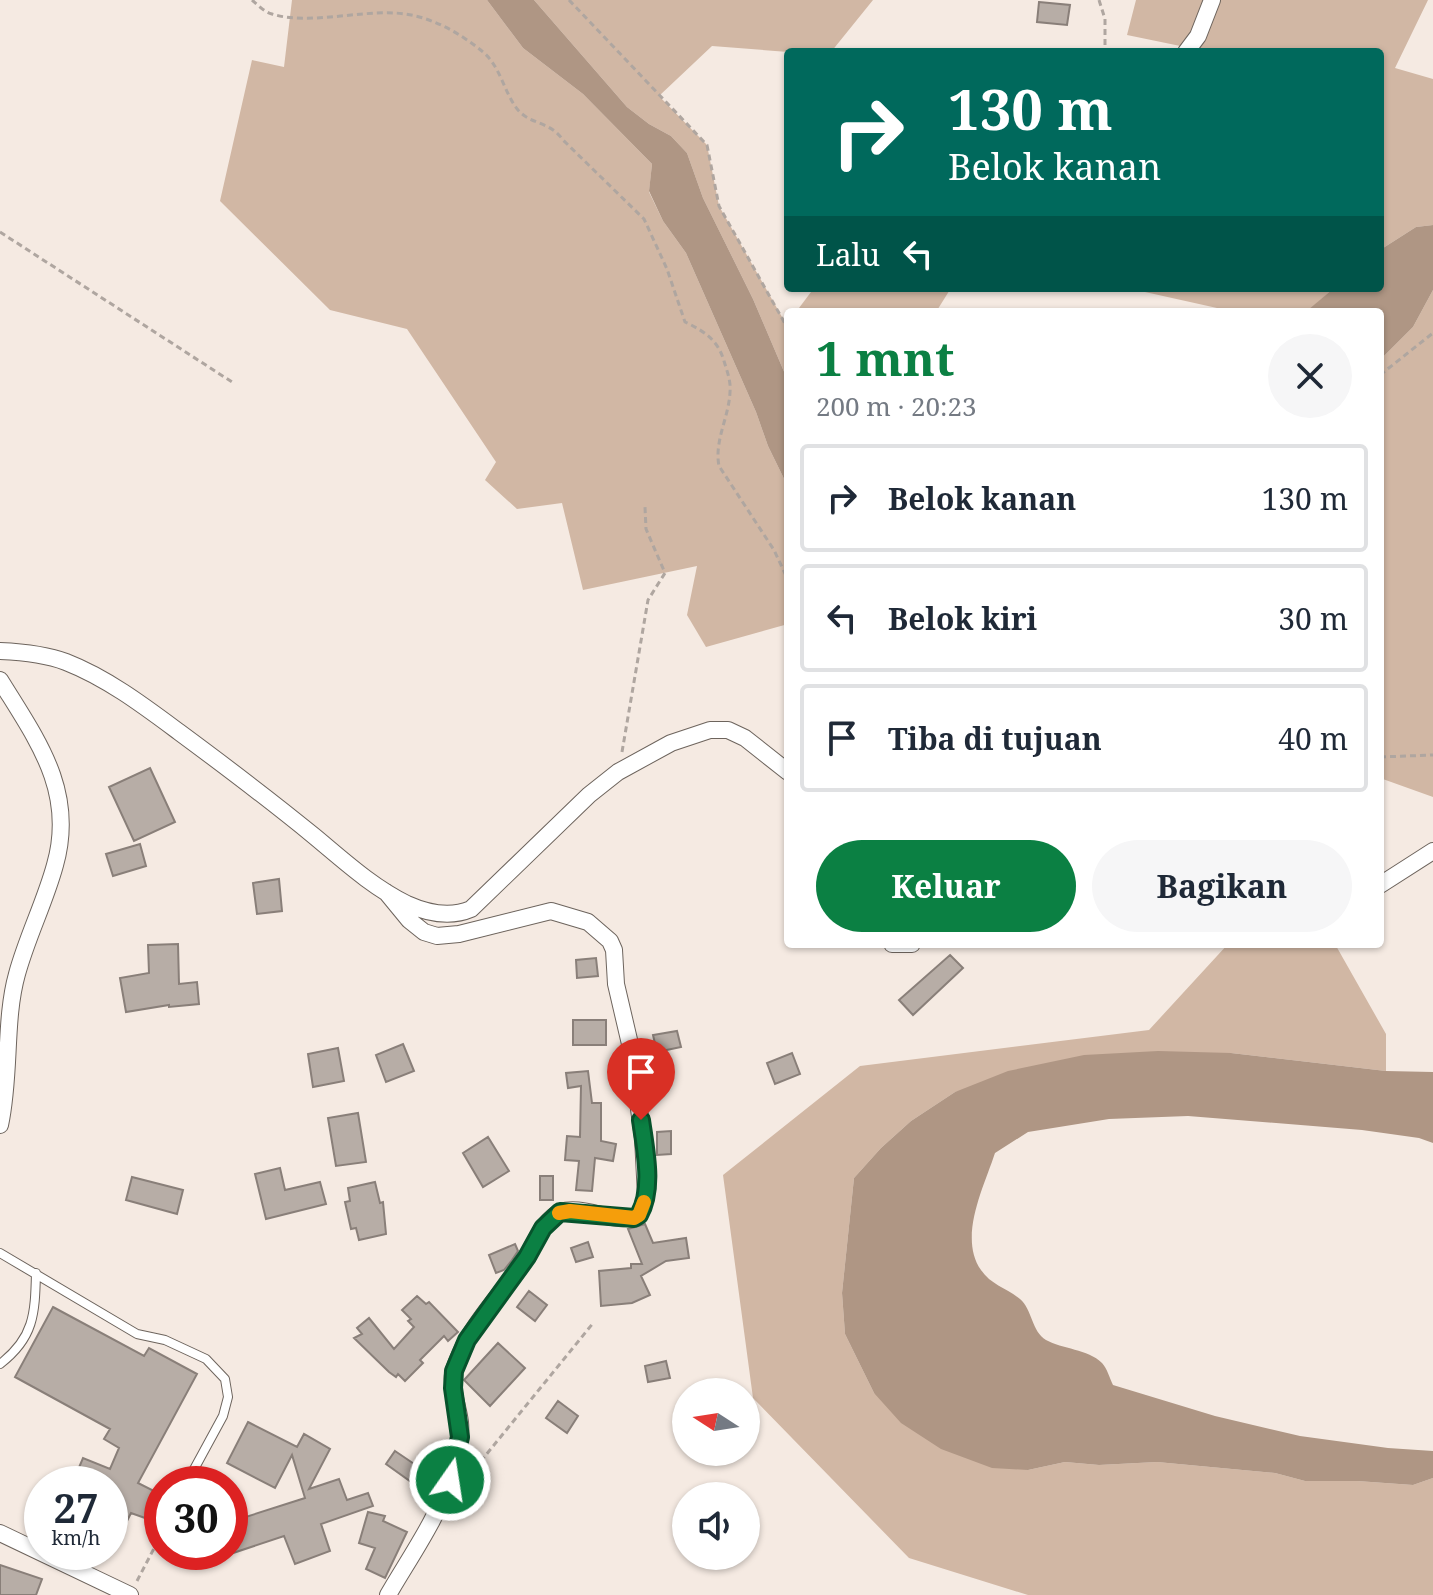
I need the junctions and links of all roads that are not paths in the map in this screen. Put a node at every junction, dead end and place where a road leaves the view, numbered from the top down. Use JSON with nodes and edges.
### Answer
{"nodes":[{"id":1,"x":1212,"y":0,"type":"edge"},
{"id":2,"x":1189,"y":48,"type":"edge"},
{"id":3,"x":0,"y":651,"type":"edge"},
{"id":4,"x":0,"y":680,"type":"edge"},
{"id":5,"x":784,"y":769,"type":"edge"},
{"id":6,"x":1433,"y":851,"type":"edge"},
{"id":7,"x":1384,"y":882,"type":"edge"},
{"id":8,"x":386,"y":892,"type":"junction"},
{"id":9,"x":0,"y":1125,"type":"edge"},
{"id":10,"x":0,"y":1253,"type":"edge"},
{"id":11,"x":36,"y":1273,"type":"junction"},
{"id":12,"x":0,"y":1364,"type":"edge"},
{"id":13,"x":196,"y":1466,"type":"edge"},
{"id":14,"x":0,"y":1533,"type":"edge"},
{"id":15,"x":130,"y":1595,"type":"edge"},
{"id":16,"x":388,"y":1595,"type":"edge"}],
"edges":[{"from":1,"to":2,"type":"street"},
{"from":3,"to":8,"type":"street"},
{"from":4,"to":9,"type":"street"},
{"from":5,"to":8,"type":"street"},
{"from":6,"to":7,"type":"street"},
{"from":8,"to":16,"type":"street"},
{"from":10,"to":11,"type":"lane"},
{"from":11,"to":12,"type":"lane"},
{"from":11,"to":13,"type":"lane"},
{"from":14,"to":15,"type":"street"}]}
